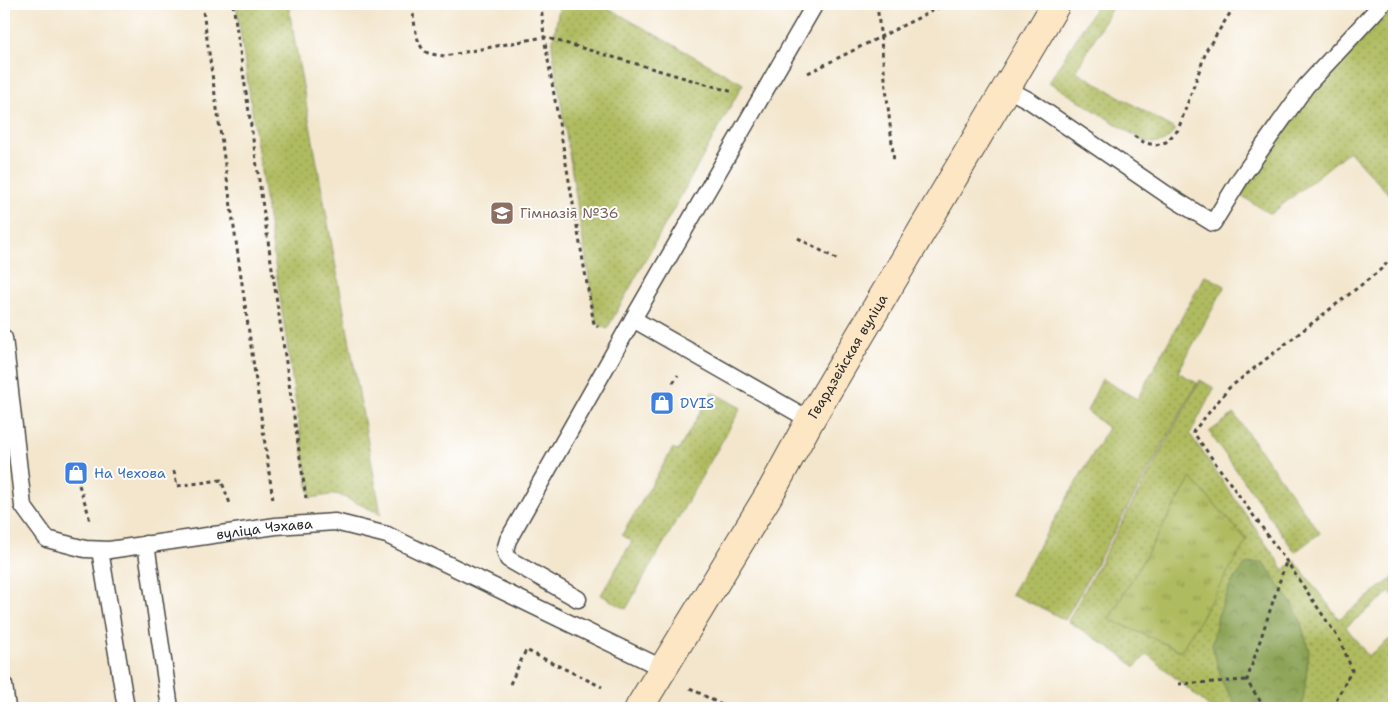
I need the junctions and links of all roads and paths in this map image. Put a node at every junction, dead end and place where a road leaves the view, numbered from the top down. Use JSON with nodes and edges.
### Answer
{"nodes":[{"id":1,"x":202,"y":4,"type":"edge"},
{"id":2,"x":233,"y":4,"type":"edge"},
{"id":3,"x":541,"y":4,"type":"edge"},
{"id":4,"x":815,"y":4,"type":"edge"},
{"id":5,"x":877,"y":4,"type":"edge"},
{"id":6,"x":946,"y":4,"type":"edge"},
{"id":7,"x":1056,"y":4,"type":"edge"},
{"id":8,"x":1236,"y":4,"type":"edge"},
{"id":9,"x":1382,"y":4,"type":"edge"},
{"id":10,"x":413,"y":14,"type":"dead end"},
{"id":11,"x":544,"y":37,"type":"junction"},
{"id":12,"x":880,"y":37,"type":"junction"},
{"id":13,"x":1006,"y":88,"type":"junction"},
{"id":14,"x":761,"y":97,"type":"junction"},
{"id":15,"x":1128,"y":133,"type":"dead end"},
{"id":16,"x":894,"y":162,"type":"dead end"},
{"id":17,"x":798,"y":238,"type":"dead end"},
{"id":18,"x":1394,"y":256,"type":"edge"},
{"id":19,"x":840,"y":261,"type":"dead end"},
{"id":20,"x":633,"y":319,"type":"junction"},
{"id":21,"x":601,"y":328,"type":"dead end"},
{"id":22,"x":4,"y":338,"type":"edge"},
{"id":23,"x":810,"y":420,"type":"junction"},
{"id":24,"x":174,"y":472,"type":"dead end"},
{"id":25,"x":306,"y":504,"type":"dead end"},
{"id":26,"x":274,"y":508,"type":"dead end"},
{"id":27,"x":234,"y":514,"type":"dead end"},
{"id":28,"x":146,"y":544,"type":"junction"},
{"id":29,"x":100,"y":550,"type":"junction"},
{"id":30,"x":1287,"y":562,"type":"junction"},
{"id":31,"x":578,"y":599,"type":"dead end"},
{"id":32,"x":672,"y":676,"type":"junction"},
{"id":33,"x":1247,"y":680,"type":"junction"},
{"id":34,"x":510,"y":684,"type":"dead end"},
{"id":35,"x":1178,"y":684,"type":"dead end"},
{"id":36,"x":4,"y":685,"type":"edge"},
{"id":37,"x":602,"y":687,"type":"dead end"},
{"id":38,"x":7,"y":708,"type":"edge"},
{"id":39,"x":126,"y":708,"type":"edge"},
{"id":40,"x":170,"y":708,"type":"edge"},
{"id":41,"x":639,"y":708,"type":"edge"},
{"id":42,"x":727,"y":708,"type":"edge"},
{"id":43,"x":1266,"y":708,"type":"edge"},
{"id":44,"x":1335,"y":708,"type":"edge"}],
"edges":[{"from":1,"to":26,"type":"path"},
{"from":2,"to":25,"type":"path"},
{"from":3,"to":11,"type":"path"},
{"from":4,"to":14,"type":"lane"},
{"from":5,"to":12,"type":"path"},
{"from":6,"to":12,"type":"path"},
{"from":7,"to":13,"type":"street","name":"Гвардзейская вуліца"},
{"from":8,"to":15,"type":"path"},
{"from":9,"to":13,"type":"lane"},
{"from":10,"to":11,"type":"path"},
{"from":11,"to":14,"type":"path"},
{"from":11,"to":21,"type":"path"},
{"from":12,"to":14,"type":"path"},
{"from":12,"to":16,"type":"path"},
{"from":13,"to":23,"type":"street","name":"Гвардзейская вуліца"},
{"from":14,"to":20,"type":"lane"},
{"from":17,"to":19,"type":"path"},
{"from":18,"to":30,"type":"path"},
{"from":20,"to":23,"type":"lane"},
{"from":20,"to":31,"type":"lane"},
{"from":22,"to":29,"type":"lane","name":"вуліца Чэхава"},
{"from":23,"to":32,"type":"street","name":"Гвардзейская вуліца"},
{"from":24,"to":27,"type":"path"},
{"from":28,"to":29,"type":"lane","name":"вуліца Чэхава"},
{"from":28,"to":32,"type":"lane","name":"вуліца Чэхава"},
{"from":28,"to":40,"type":"lane"},
{"from":29,"to":39,"type":"lane"},
{"from":30,"to":33,"type":"path"},
{"from":30,"to":44,"type":"path"},
{"from":32,"to":41,"type":"street","name":"Гвардзейская вуліца"},
{"from":32,"to":42,"type":"path"},
{"from":33,"to":35,"type":"path"},
{"from":33,"to":43,"type":"path"},
{"from":34,"to":37,"type":"path"},
{"from":36,"to":38,"type":"lane"}]}
